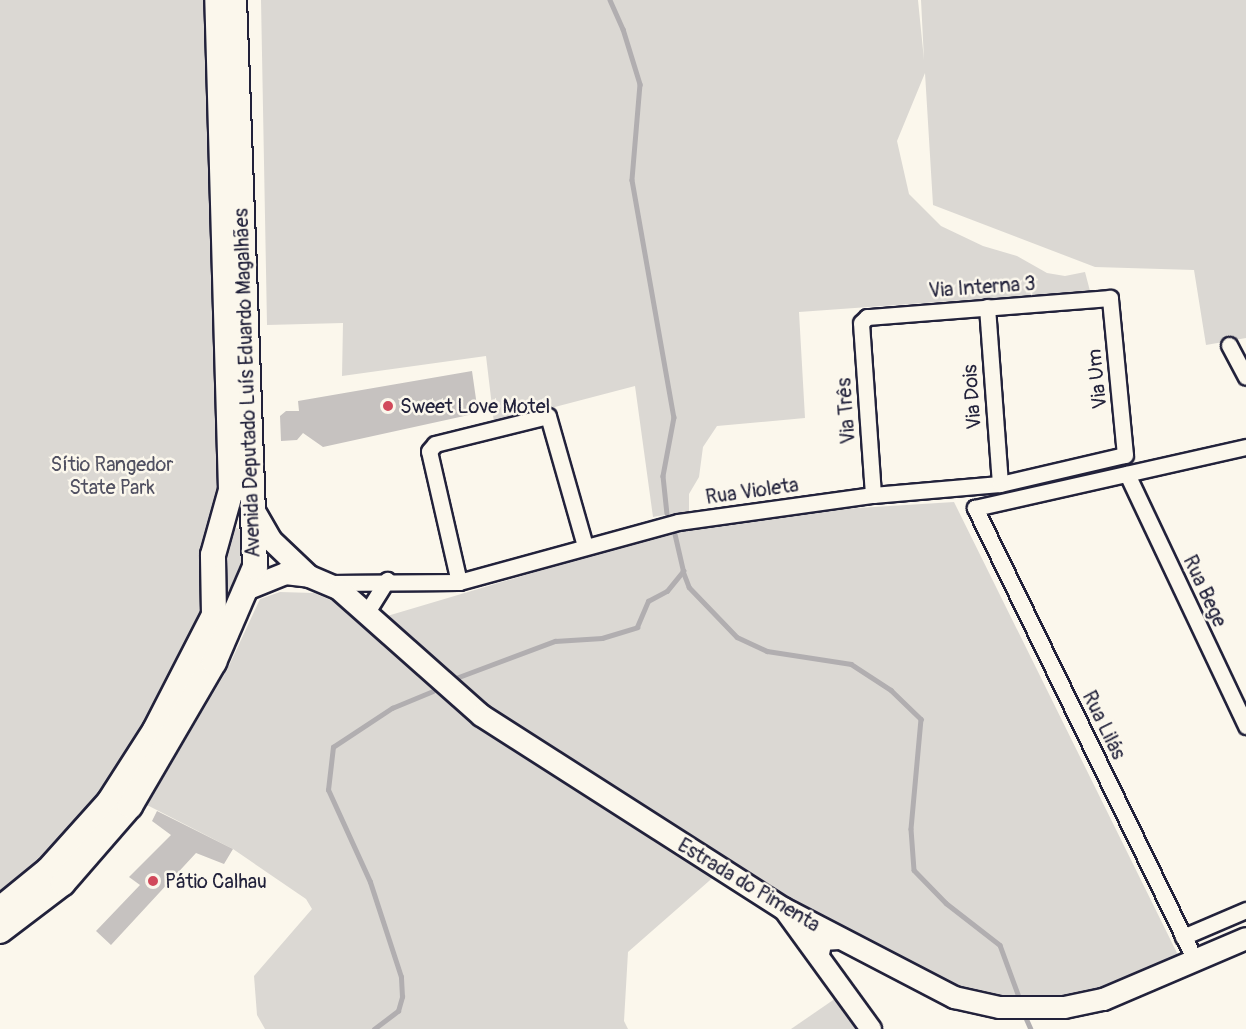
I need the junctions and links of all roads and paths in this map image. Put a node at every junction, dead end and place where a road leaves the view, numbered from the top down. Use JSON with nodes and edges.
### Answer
{"nodes":[{"id":1,"x":217,"y":0,"type":"edge"},
{"id":2,"x":234,"y":0,"type":"edge"},
{"id":3,"x":1110,"y":298,"type":"joint"},
{"id":4,"x":987,"y":307,"type":"junction"},
{"id":5,"x":861,"y":323,"type":"joint"},
{"id":6,"x":1230,"y":345,"type":"dead end"},
{"id":7,"x":1246,"y":377,"type":"edge"},
{"id":8,"x":1246,"y":447,"type":"edge"},
{"id":9,"x":1125,"y":455,"type":"joint"},
{"id":10,"x":1127,"y":474,"type":"junction"},
{"id":11,"x":1000,"y":484,"type":"junction"},
{"id":12,"x":873,"y":495,"type":"junction"},
{"id":13,"x":252,"y":505,"type":"junction"},
{"id":14,"x":220,"y":530,"type":"junction"},
{"id":15,"x":256,"y":538,"type":"junction"},
{"id":16,"x":585,"y":546,"type":"junction"},
{"id":17,"x":318,"y":579,"type":"junction"},
{"id":18,"x":387,"y":580,"type":"junction"},
{"id":19,"x":459,"y":582,"type":"junction"},
{"id":20,"x":248,"y":588,"type":"junction"},
{"id":21,"x":367,"y":612,"type":"junction"},
{"id":22,"x":1246,"y":726,"type":"edge"},
{"id":23,"x":783,"y":908,"type":"junction"},
{"id":24,"x":0,"y":909,"type":"edge"},
{"id":25,"x":1246,"y":910,"type":"edge"},
{"id":26,"x":0,"y":931,"type":"edge"},
{"id":27,"x":1183,"y":937,"type":"junction"},
{"id":28,"x":839,"y":938,"type":"junction"},
{"id":29,"x":1246,"y":938,"type":"edge"},
{"id":30,"x":818,"y":953,"type":"junction"},
{"id":31,"x":1195,"y":960,"type":"junction"},
{"id":32,"x":871,"y":1029,"type":"edge"}],
"edges":[{"from":1,"to":14,"type":"main road","name":"Avenida Deputado Luís Eduardo Magalhães"},
{"from":2,"to":13,"type":"main road","name":"Avenida Deputado Luís Eduardo Magalhães"},
{"from":3,"to":4,"type":"street","name":"Via Interna 3"},
{"from":3,"to":9,"type":"street","name":"Via Um"},
{"from":4,"to":5,"type":"street","name":"Via Interna 3"},
{"from":4,"to":11,"type":"street","name":"Via Dois"},
{"from":5,"to":12,"type":"street","name":"Via Três"},
{"from":6,"to":7,"type":"street"},
{"from":8,"to":10,"type":"street"},
{"from":9,"to":11,"type":"street","name":"Rua Violeta"},
{"from":10,"to":22,"type":"street","name":"Rua Bege"},
{"from":10,"to":27,"type":"street","name":"Rua Lilás"},
{"from":11,"to":12,"type":"street","name":"Rua Violeta"},
{"from":12,"to":16,"type":"street","name":"Rua Violeta"},
{"from":13,"to":15,"type":"main road","name":"Avenida Deputado Luís Eduardo Magalhães"},
{"from":13,"to":17,"type":"main road","name":"Estrada do Pimenta"},
{"from":14,"to":15,"type":"main road"},
{"from":14,"to":24,"type":"main road","name":"Avenida Deputado Luís Eduardo Magalhães"},
{"from":15,"to":20,"type":"main road","name":"Avenida Deputado Luís Eduardo Magalhães"},
{"from":16,"to":19,"type":"street","name":"Rua Violeta"},
{"from":16,"to":19,"type":"street"},
{"from":17,"to":18,"type":"street","name":"Rua Violeta"},
{"from":17,"to":20,"type":"main road"},
{"from":17,"to":21,"type":"main road","name":"Estrada do Pimenta"},
{"from":18,"to":19,"type":"street","name":"Rua Violeta"},
{"from":18,"to":21,"type":"street"},
{"from":20,"to":26,"type":"main road","name":"Avenida Deputado Luís Eduardo Magalhães"},
{"from":21,"to":23,"type":"main road","name":"Estrada do Pimenta"},
{"from":23,"to":28,"type":"main road","name":"Estrada do Pimenta"},
{"from":23,"to":30,"type":"street"},
{"from":25,"to":27,"type":"street"},
{"from":27,"to":31,"type":"street","name":"Rua Lilás"},
{"from":28,"to":30,"type":"main road"},
{"from":28,"to":31,"type":"main road","name":"Estrada do Pimenta"},
{"from":29,"to":31,"type":"main road","name":"Estrada do Pimenta"},
{"from":30,"to":32,"type":"street"}]}
